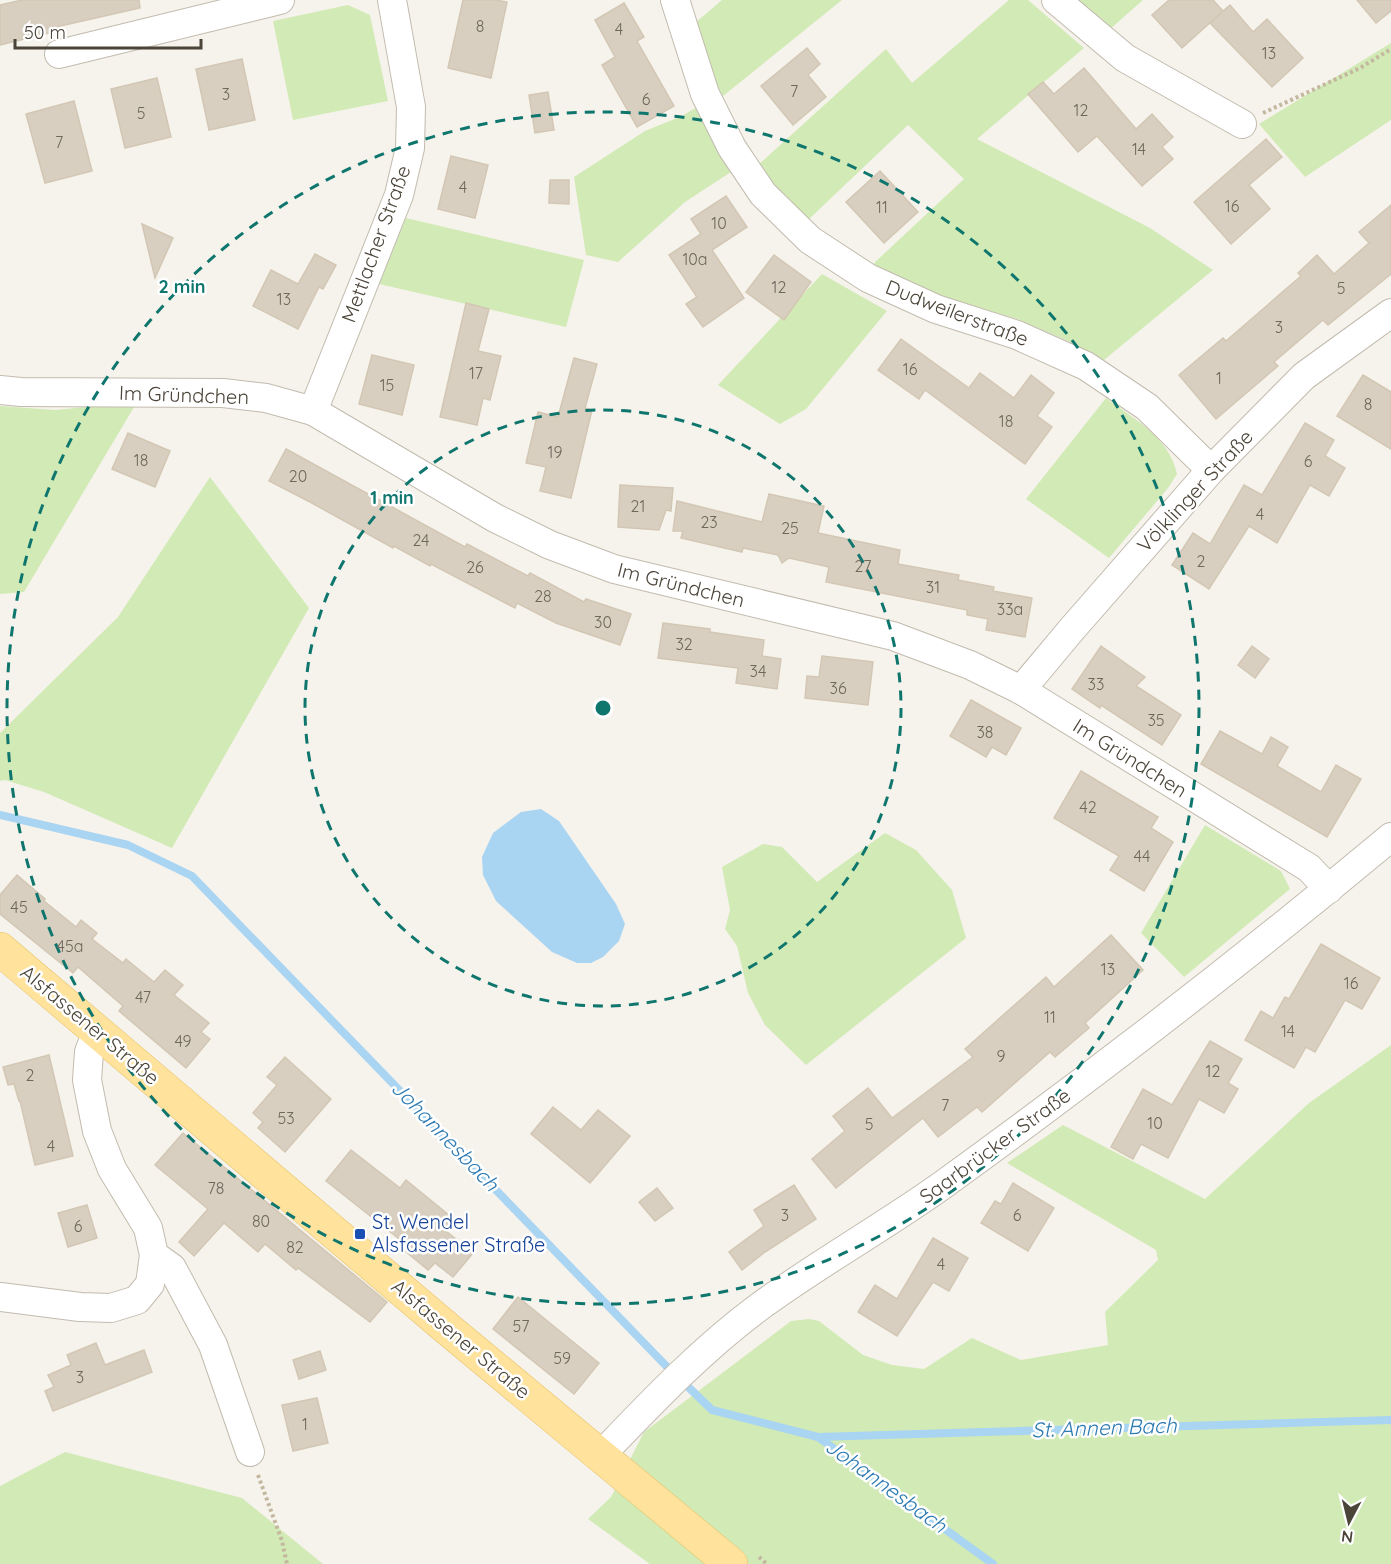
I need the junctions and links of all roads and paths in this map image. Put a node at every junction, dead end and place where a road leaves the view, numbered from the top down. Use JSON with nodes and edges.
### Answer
{"nodes":[{"id":1,"x":280,"y":0,"type":"edge"},
{"id":2,"x":392,"y":0,"type":"edge"},
{"id":3,"x":675,"y":0,"type":"edge"},
{"id":4,"x":1056,"y":0,"type":"edge"},
{"id":5,"x":1391,"y":49,"type":"edge"},
{"id":6,"x":59,"y":54,"type":"dead end"},
{"id":7,"x":1242,"y":124,"type":"joint"},
{"id":8,"x":1391,"y":313,"type":"edge"},
{"id":9,"x":0,"y":390,"type":"edge"},
{"id":10,"x":313,"y":411,"type":"junction"},
{"id":11,"x":1211,"y":470,"type":"junction"},
{"id":12,"x":1021,"y":690,"type":"junction"},
{"id":13,"x":1391,"y":837,"type":"edge"},
{"id":14,"x":1329,"y":889,"type":"junction"},
{"id":15,"x":0,"y":949,"type":"edge"},
{"id":16,"x":97,"y":1031,"type":"junction"},
{"id":17,"x":154,"y":1255,"type":"junction"},
{"id":18,"x":0,"y":1297,"type":"edge"},
{"id":19,"x":250,"y":1452,"type":"joint"},
{"id":20,"x":601,"y":1455,"type":"junction"},
{"id":21,"x":287,"y":1564,"type":"edge"},
{"id":22,"x":731,"y":1564,"type":"edge"}],
"edges":[{"from":1,"to":6,"type":"street"},
{"from":2,"to":10,"type":"street","name":"Mettlacher Straße"},
{"from":3,"to":11,"type":"street","name":"Dudweilerstraße"},
{"from":4,"to":7,"type":"street"},
{"from":5,"to":7,"type":"path"},
{"from":8,"to":11,"type":"street","name":"Völklinger Straße"},
{"from":9,"to":10,"type":"street","name":"Im Gründchen"},
{"from":10,"to":12,"type":"street","name":"Im Gründchen"},
{"from":11,"to":12,"type":"street","name":"Völklinger Straße"},
{"from":12,"to":14,"type":"street","name":"Im Gründchen"},
{"from":13,"to":14,"type":"street","name":"Saarbrücker Straße"},
{"from":14,"to":20,"type":"street","name":"Saarbrücker Straße"},
{"from":15,"to":16,"type":"main road","name":"Alsfassener Straße"},
{"from":16,"to":17,"type":"street"},
{"from":16,"to":20,"type":"main road","name":"Alsfassener Straße"},
{"from":17,"to":18,"type":"street"},
{"from":17,"to":19,"type":"street"},
{"from":19,"to":21,"type":"path"},
{"from":20,"to":22,"type":"main road","name":"Alsfassener Straße"}]}
